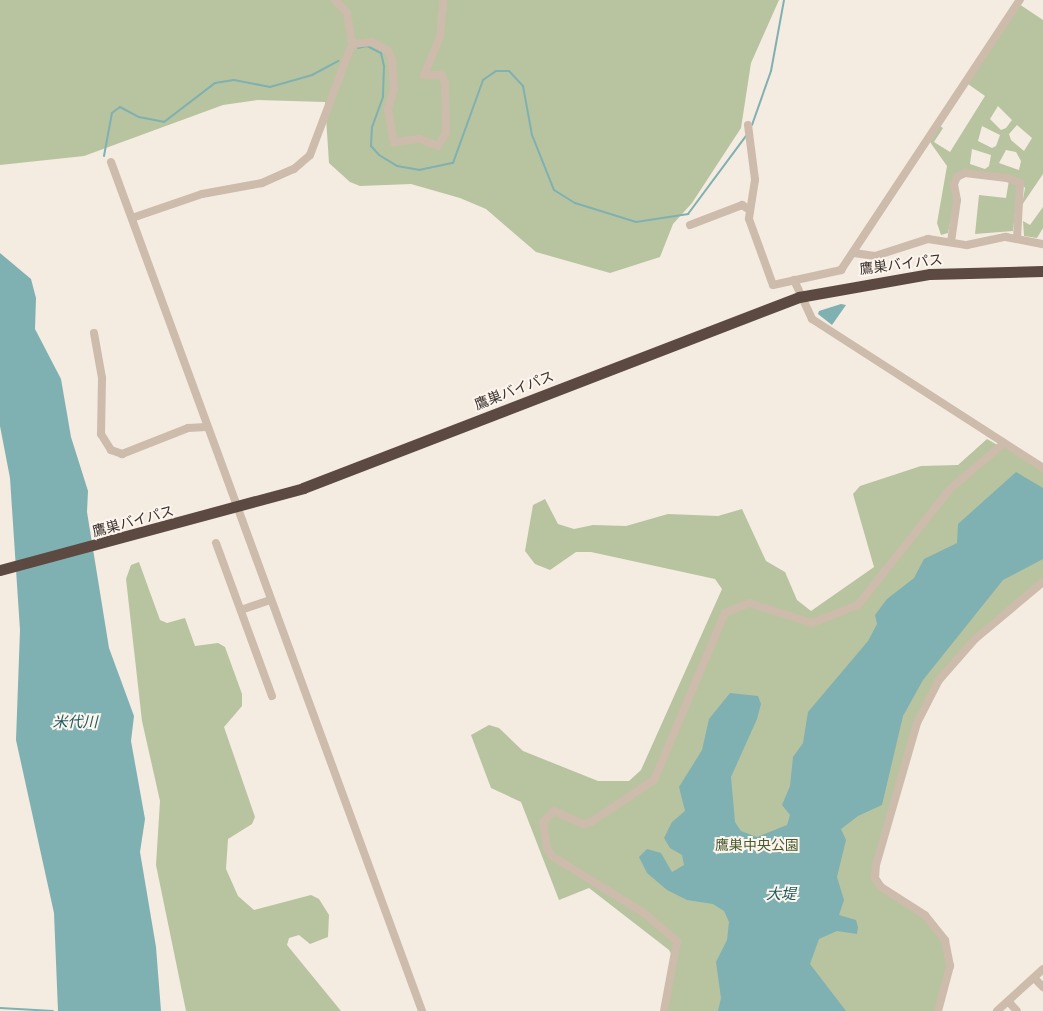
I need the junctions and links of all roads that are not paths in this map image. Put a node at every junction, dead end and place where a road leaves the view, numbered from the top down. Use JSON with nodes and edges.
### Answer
{"nodes":[{"id":1,"x":335,"y":0,"type":"edge"},
{"id":2,"x":443,"y":0,"type":"edge"},
{"id":3,"x":1020,"y":0,"type":"edge"},
{"id":4,"x":352,"y":44,"type":"junction"},
{"id":5,"x":748,"y":125,"type":"dead end"},
{"id":6,"x":111,"y":162,"type":"dead end"},
{"id":7,"x":750,"y":210,"type":"junction"},
{"id":8,"x":132,"y":218,"type":"junction"},
{"id":9,"x":690,"y":225,"type":"dead end"},
{"id":10,"x":1018,"y":239,"type":"junction"},
{"id":11,"x":951,"y":242,"type":"junction"},
{"id":12,"x":1043,"y":244,"type":"edge"},
{"id":13,"x":854,"y":253,"type":"junction"},
{"id":14,"x":1043,"y":271,"type":"edge"},
{"id":15,"x":794,"y":280,"type":"junction"},
{"id":16,"x":799,"y":297,"type":"junction"},
{"id":17,"x":94,"y":333,"type":"dead end"},
{"id":18,"x":206,"y":427,"type":"junction"},
{"id":19,"x":1004,"y":443,"type":"junction"},
{"id":20,"x":1043,"y":468,"type":"edge"},
{"id":21,"x":236,"y":508,"type":"junction"},
{"id":22,"x":216,"y":543,"type":"dead end"},
{"id":23,"x":0,"y":570,"type":"edge"},
{"id":24,"x":1043,"y":582,"type":"edge"},
{"id":25,"x":270,"y":600,"type":"junction"},
{"id":26,"x":241,"y":610,"type":"junction"},
{"id":27,"x":272,"y":696,"type":"dead end"},
{"id":28,"x":1043,"y":969,"type":"edge"},
{"id":29,"x":1034,"y":978,"type":"junction"},
{"id":30,"x":1043,"y":987,"type":"edge"},
{"id":31,"x":1008,"y":1001,"type":"junction"},
{"id":32,"x":422,"y":1011,"type":"edge"},
{"id":33,"x":664,"y":1011,"type":"edge"},
{"id":34,"x":938,"y":1011,"type":"edge"},
{"id":35,"x":997,"y":1011,"type":"edge"},
{"id":36,"x":1017,"y":1011,"type":"edge"}],
"edges":[{"from":1,"to":4,"type":"street"},
{"from":2,"to":4,"type":"street"},
{"from":3,"to":13,"type":"street"},
{"from":4,"to":8,"type":"street"},
{"from":5,"to":7,"type":"street"},
{"from":6,"to":8,"type":"street"},
{"from":7,"to":9,"type":"street"},
{"from":7,"to":15,"type":"street"},
{"from":8,"to":18,"type":"street"},
{"from":10,"to":11,"type":"street"},
{"from":10,"to":11,"type":"street"},
{"from":10,"to":12,"type":"street"},
{"from":11,"to":13,"type":"street"},
{"from":13,"to":15,"type":"street"},
{"from":14,"to":16,"type":"highway","name":"鷹巣バイパス"},
{"from":15,"to":16,"type":"street"},
{"from":16,"to":19,"type":"street"},
{"from":16,"to":21,"type":"highway","name":"鷹巣バイパス"},
{"from":17,"to":18,"type":"street"},
{"from":18,"to":21,"type":"street"},
{"from":19,"to":20,"type":"street"},
{"from":19,"to":33,"type":"street"},
{"from":21,"to":23,"type":"highway","name":"鷹巣バイパス"},
{"from":21,"to":25,"type":"street"},
{"from":22,"to":26,"type":"street"},
{"from":24,"to":34,"type":"street"},
{"from":25,"to":26,"type":"street"},
{"from":25,"to":32,"type":"street"},
{"from":26,"to":27,"type":"street"},
{"from":28,"to":29,"type":"street"},
{"from":29,"to":30,"type":"street"},
{"from":29,"to":31,"type":"street"},
{"from":31,"to":35,"type":"street"},
{"from":31,"to":36,"type":"street"}]}
